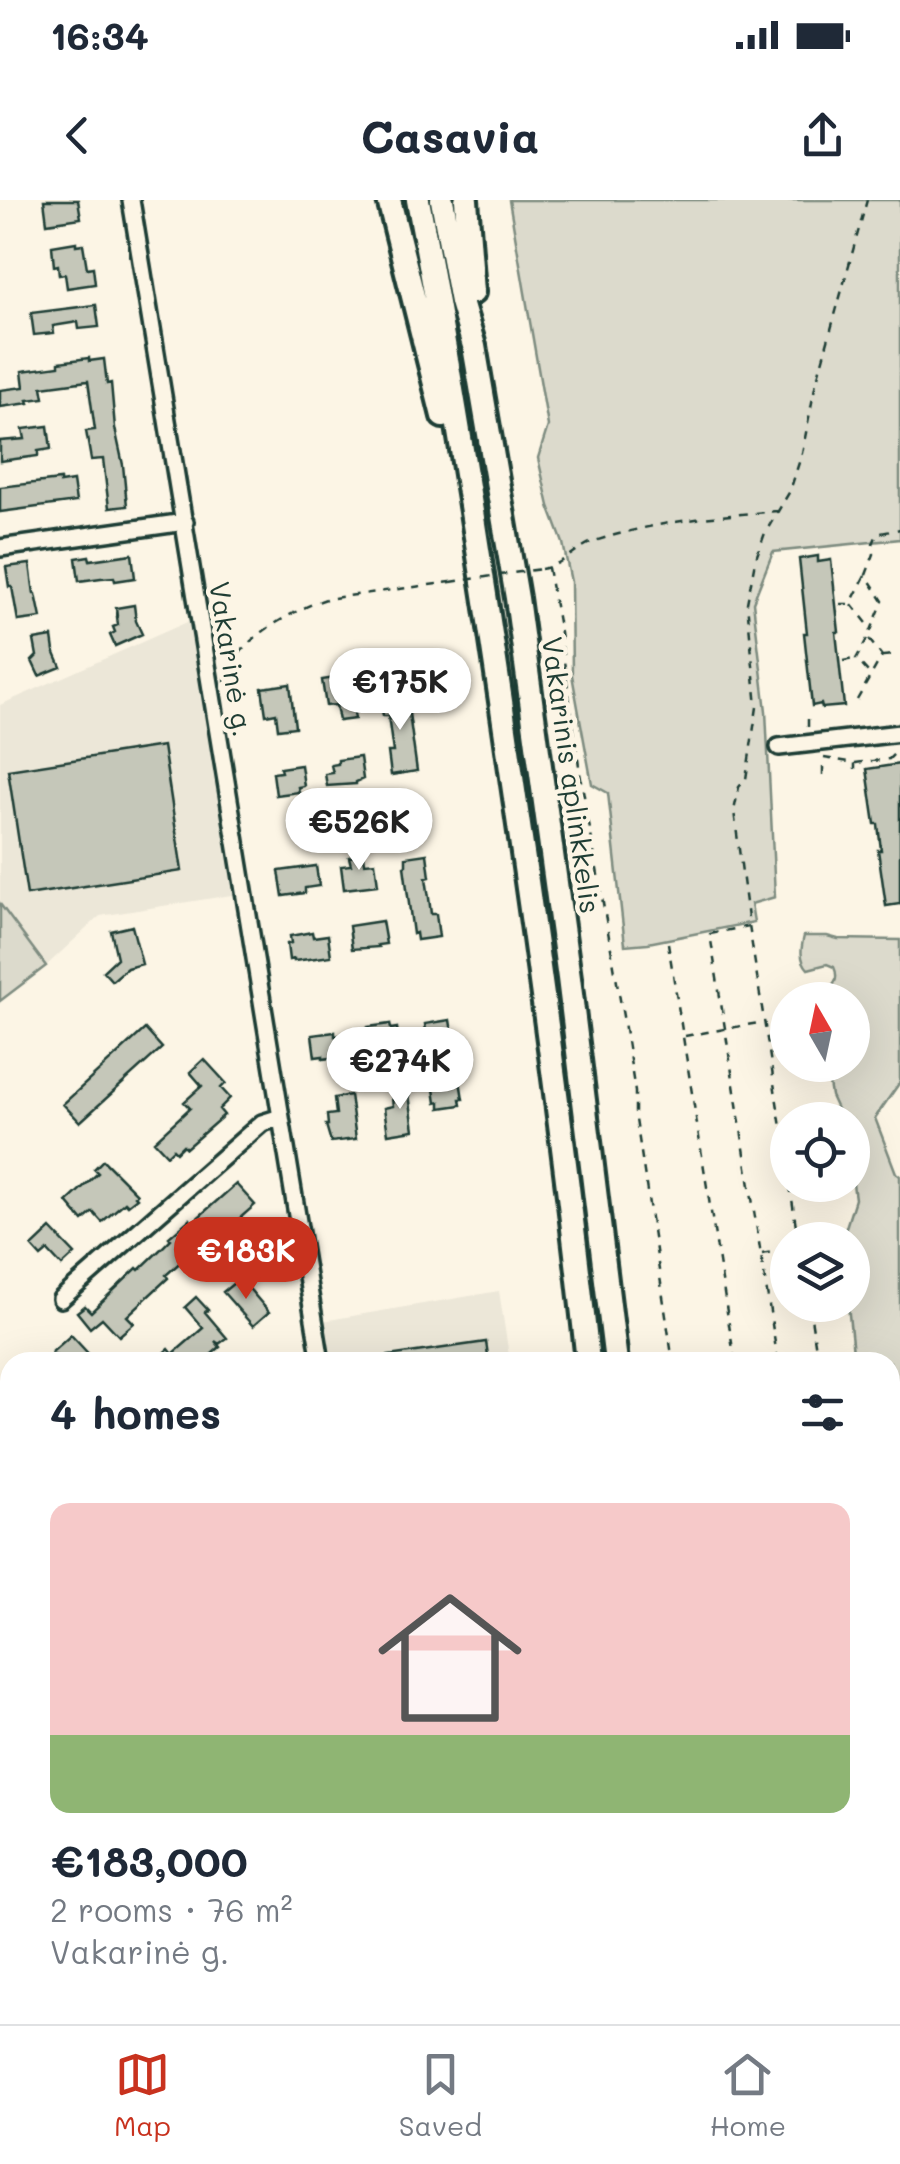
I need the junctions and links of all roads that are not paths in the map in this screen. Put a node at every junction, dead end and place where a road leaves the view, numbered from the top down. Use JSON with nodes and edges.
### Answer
{"nodes":[{"id":1,"x":131,"y":200,"type":"edge"},
{"id":2,"x":390,"y":200,"type":"edge"},
{"id":3,"x":418,"y":200,"type":"edge"},
{"id":4,"x":442,"y":200,"type":"edge"},
{"id":5,"x":466,"y":200,"type":"edge"},
{"id":6,"x":474,"y":346,"type":"junction"},
{"id":7,"x":468,"y":490,"type":"junction"},
{"id":8,"x":185,"y":522,"type":"junction"},
{"id":9,"x":0,"y":548,"type":"edge"},
{"id":10,"x":900,"y":733,"type":"edge"},
{"id":11,"x":779,"y":747,"type":"dead end"},
{"id":12,"x":281,"y":1117,"type":"junction"},
{"id":13,"x":61,"y":1299,"type":"dead end"},
{"id":14,"x":319,"y":1352,"type":"edge"},
{"id":15,"x":587,"y":1352,"type":"edge"},
{"id":16,"x":615,"y":1352,"type":"edge"}],
"edges":[{"from":1,"to":8,"type":"street","name":"Vakarinė g."},
{"from":2,"to":7,"type":"highway"},
{"from":3,"to":7,"type":"highway"},
{"from":4,"to":6,"type":"highway","name":"Vakarinis aplinkkelis"},
{"from":5,"to":6,"type":"highway"},
{"from":6,"to":16,"type":"highway","name":"Vakarinis aplinkkelis"},
{"from":7,"to":15,"type":"highway"},
{"from":8,"to":9,"type":"street"},
{"from":8,"to":12,"type":"street","name":"Vakarinė g."},
{"from":10,"to":11,"type":"street"},
{"from":12,"to":13,"type":"street"},
{"from":12,"to":14,"type":"street","name":"Vakarinė g."}]}
